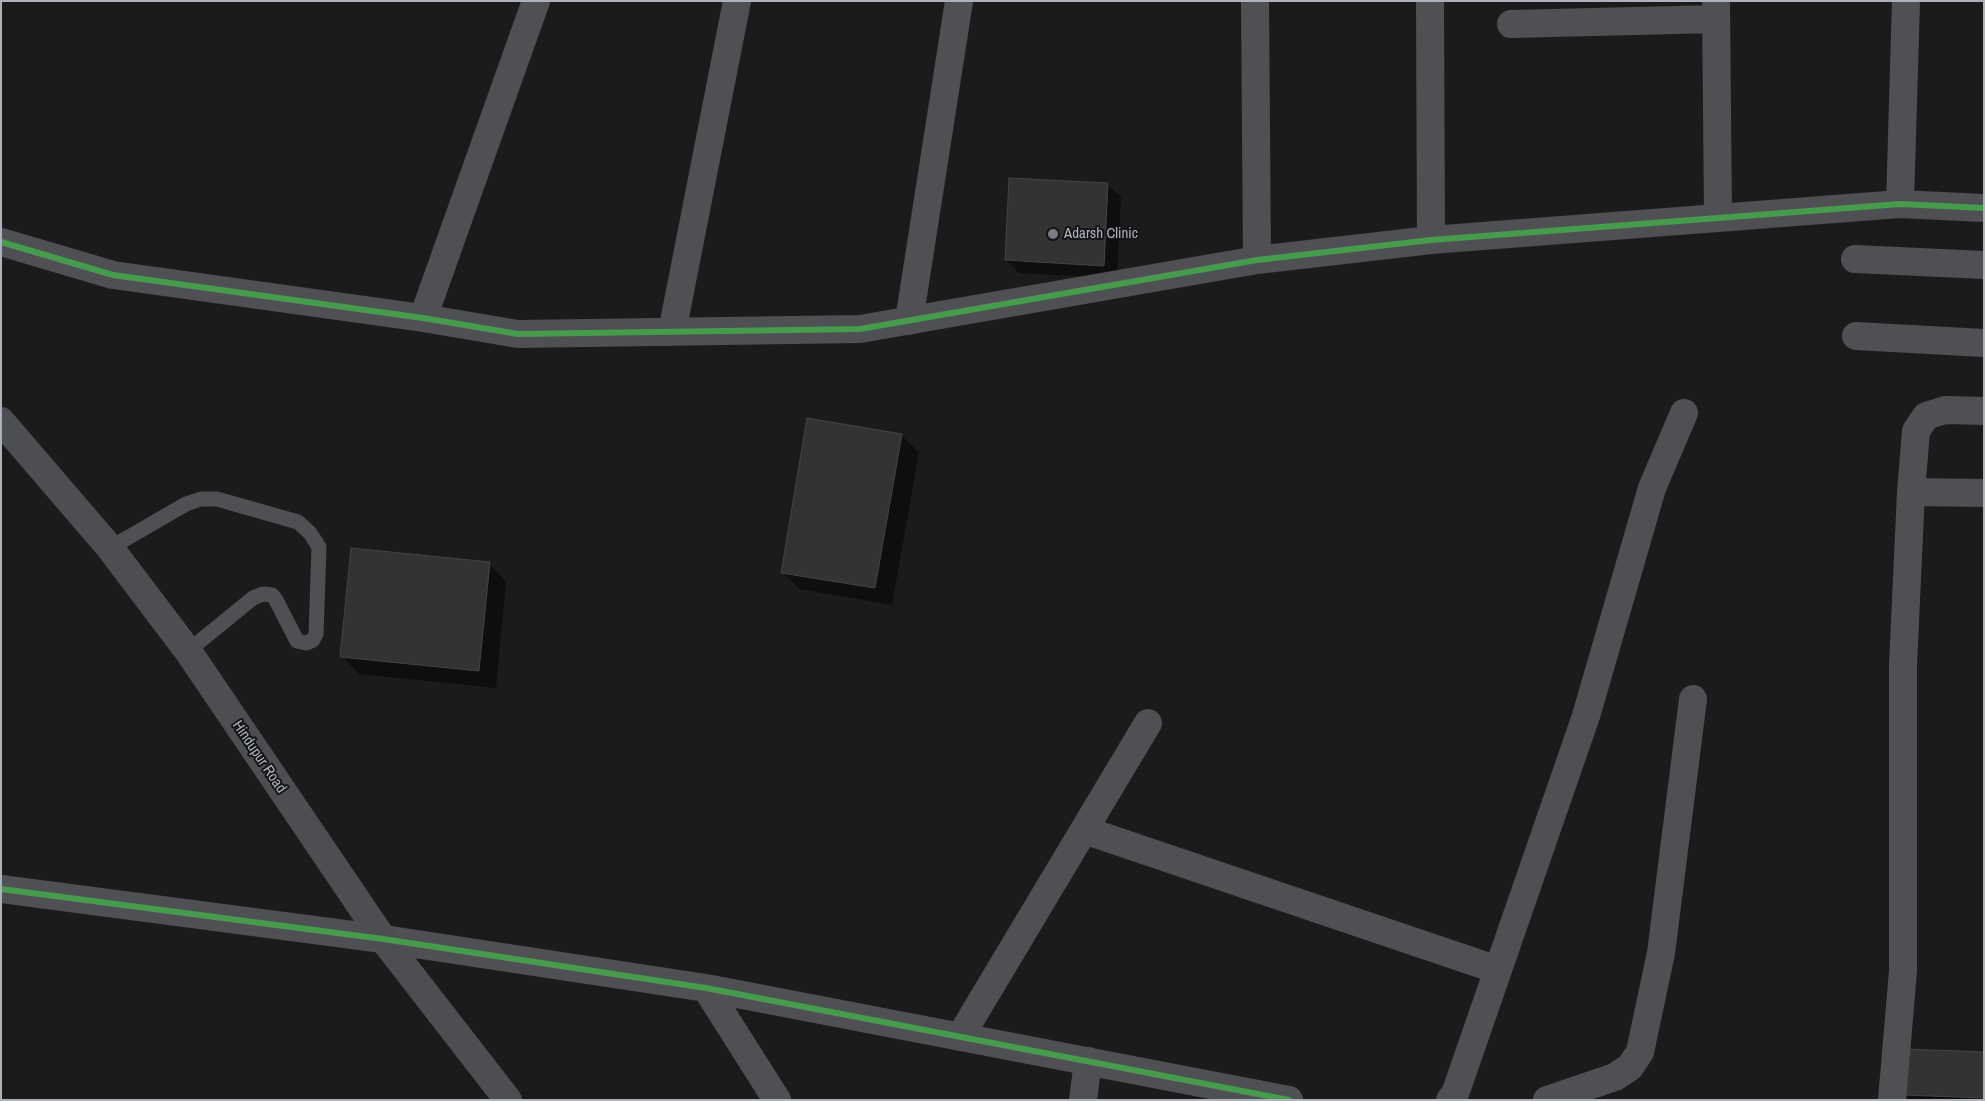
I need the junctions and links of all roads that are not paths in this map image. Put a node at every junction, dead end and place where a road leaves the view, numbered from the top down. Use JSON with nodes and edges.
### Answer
{"nodes":[{"id":1,"x":536,"y":1,"type":"edge"},
{"id":2,"x":737,"y":1,"type":"edge"},
{"id":3,"x":959,"y":1,"type":"edge"},
{"id":4,"x":1255,"y":1,"type":"edge"},
{"id":5,"x":1430,"y":1,"type":"edge"},
{"id":6,"x":1906,"y":1,"type":"edge"},
{"id":7,"x":1716,"y":10,"type":"edge"},
{"id":8,"x":1510,"y":24,"type":"dead end"},
{"id":9,"x":1900,"y":204,"type":"junction"},
{"id":10,"x":1984,"y":208,"type":"edge"},
{"id":11,"x":1718,"y":217,"type":"junction"},
{"id":12,"x":1431,"y":240,"type":"junction"},
{"id":13,"x":1,"y":242,"type":"edge"},
{"id":14,"x":1855,"y":259,"type":"dead end"},
{"id":15,"x":1257,"y":260,"type":"junction"},
{"id":16,"x":1984,"y":264,"type":"edge"},
{"id":17,"x":423,"y":318,"type":"junction"},
{"id":18,"x":909,"y":321,"type":"junction"},
{"id":19,"x":672,"y":332,"type":"junction"},
{"id":20,"x":1856,"y":336,"type":"dead end"},
{"id":21,"x":1984,"y":342,"type":"edge"},
{"id":22,"x":1984,"y":411,"type":"edge"},
{"id":23,"x":1684,"y":413,"type":"dead end"},
{"id":24,"x":1,"y":421,"type":"edge"},
{"id":25,"x":1911,"y":492,"type":"junction"},
{"id":26,"x":1984,"y":493,"type":"edge"},
{"id":27,"x":110,"y":548,"type":"junction"},
{"id":28,"x":188,"y":652,"type":"junction"},
{"id":29,"x":1694,"y":698,"type":"dead end"},
{"id":30,"x":1148,"y":723,"type":"dead end"},
{"id":31,"x":1084,"y":830,"type":"junction"},
{"id":32,"x":1,"y":889,"type":"edge"},
{"id":33,"x":383,"y":939,"type":"junction"},
{"id":34,"x":1498,"y":970,"type":"junction"},
{"id":35,"x":706,"y":988,"type":"junction"},
{"id":36,"x":960,"y":1037,"type":"junction"},
{"id":37,"x":1088,"y":1061,"type":"junction"},
{"id":38,"x":508,"y":1100,"type":"edge"},
{"id":39,"x":777,"y":1100,"type":"edge"},
{"id":40,"x":1083,"y":1100,"type":"edge"},
{"id":41,"x":1288,"y":1100,"type":"edge"},
{"id":42,"x":1450,"y":1100,"type":"edge"},
{"id":43,"x":1547,"y":1100,"type":"edge"},
{"id":44,"x":1892,"y":1100,"type":"edge"}],
"edges":[{"from":1,"to":17,"type":"street"},
{"from":2,"to":19,"type":"street"},
{"from":3,"to":18,"type":"street"},
{"from":4,"to":15,"type":"street"},
{"from":5,"to":12,"type":"street"},
{"from":6,"to":9,"type":"street"},
{"from":7,"to":8,"type":"street"},
{"from":7,"to":11,"type":"street"},
{"from":9,"to":10,"type":"street"},
{"from":9,"to":11,"type":"street"},
{"from":11,"to":12,"type":"street"},
{"from":12,"to":15,"type":"street"},
{"from":13,"to":17,"type":"street"},
{"from":14,"to":16,"type":"street"},
{"from":15,"to":18,"type":"street"},
{"from":17,"to":19,"type":"street"},
{"from":18,"to":19,"type":"street"},
{"from":20,"to":21,"type":"street"},
{"from":22,"to":25,"type":"street"},
{"from":23,"to":34,"type":"street"},
{"from":24,"to":27,"type":"street","name":"Hindupur Road"},
{"from":25,"to":26,"type":"street"},
{"from":25,"to":44,"type":"street"},
{"from":27,"to":28,"type":"street","name":"Hindupur Road"},
{"from":27,"to":28,"type":"lane"},
{"from":28,"to":33,"type":"street","name":"Hindupur Road"},
{"from":29,"to":43,"type":"street"},
{"from":30,"to":31,"type":"street"},
{"from":31,"to":34,"type":"street"},
{"from":31,"to":36,"type":"street"},
{"from":32,"to":33,"type":"street"},
{"from":33,"to":35,"type":"street"},
{"from":33,"to":38,"type":"street","name":"Hindupur Road"},
{"from":34,"to":42,"type":"street"},
{"from":35,"to":36,"type":"street"},
{"from":35,"to":39,"type":"street"},
{"from":36,"to":37,"type":"street"},
{"from":37,"to":40,"type":"street"},
{"from":37,"to":41,"type":"street"}]}
